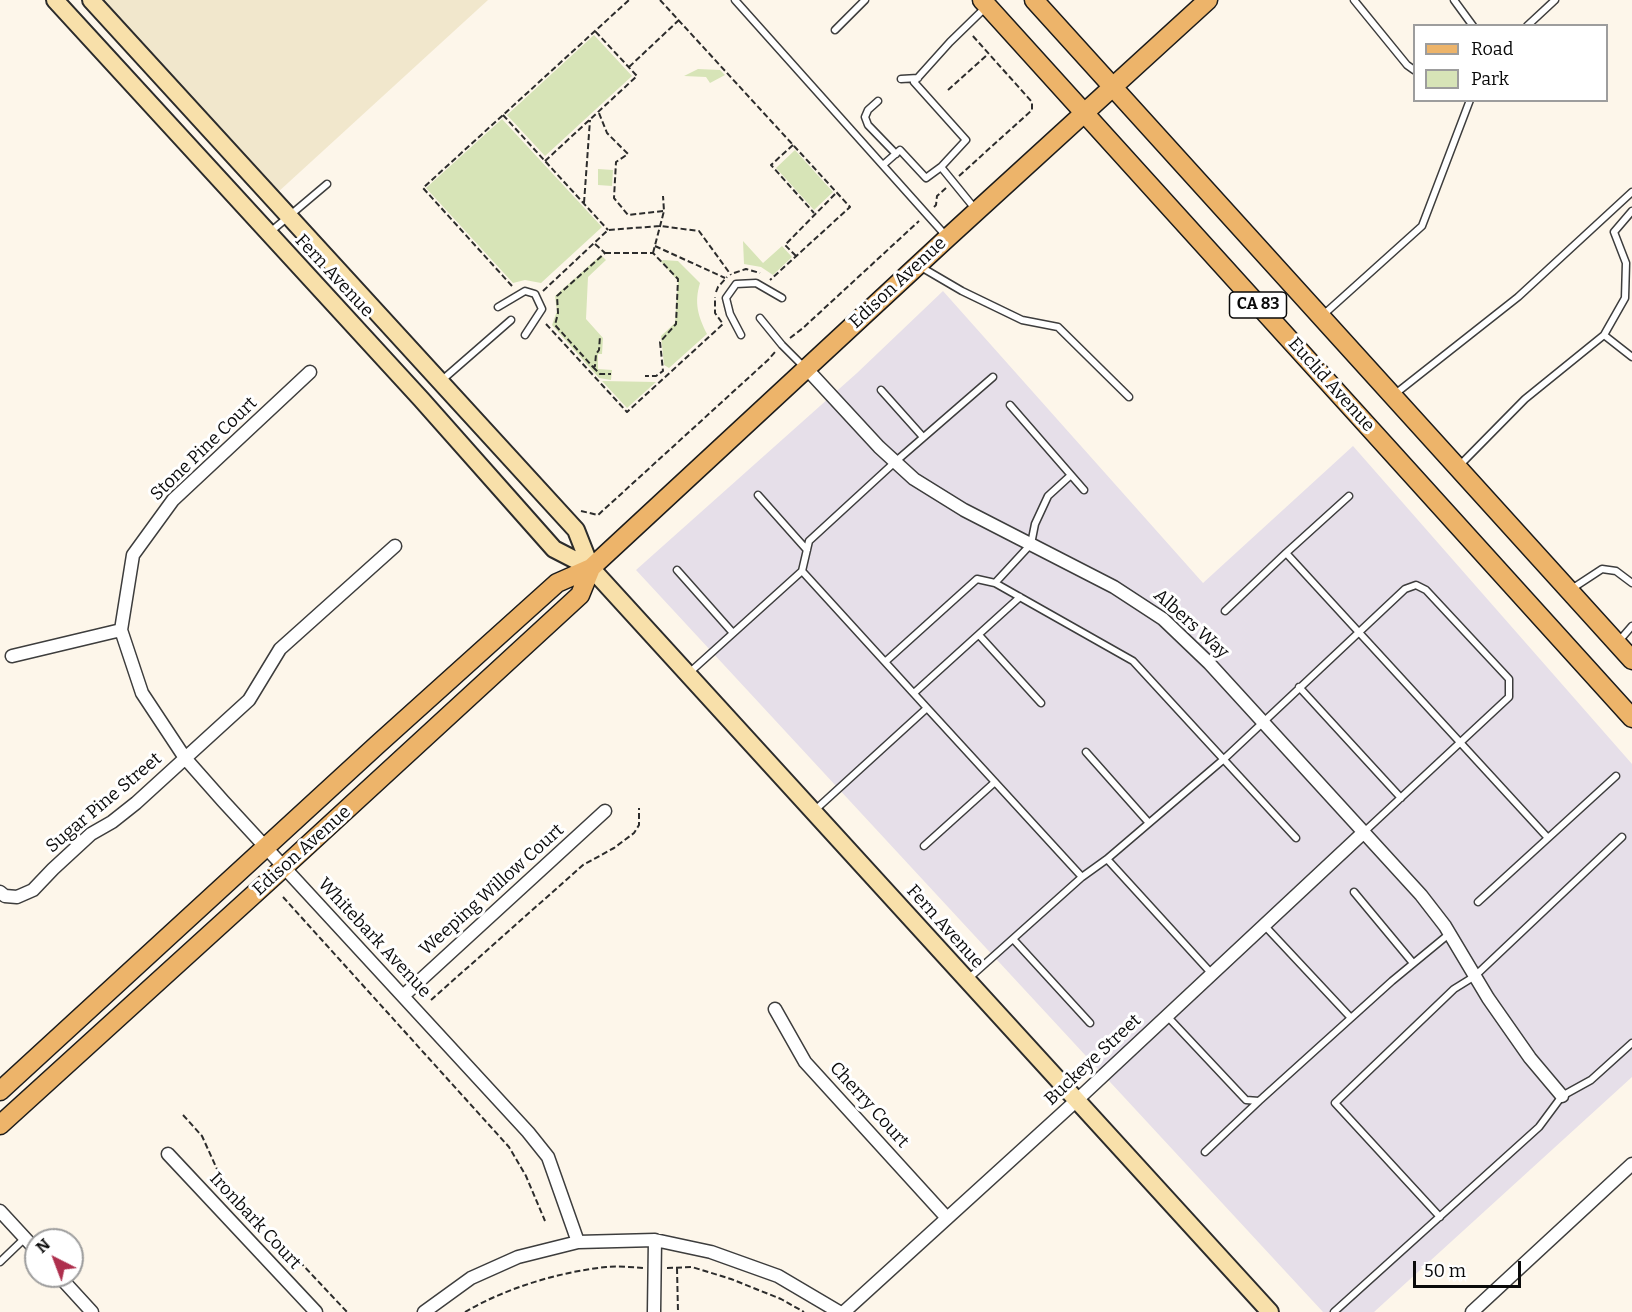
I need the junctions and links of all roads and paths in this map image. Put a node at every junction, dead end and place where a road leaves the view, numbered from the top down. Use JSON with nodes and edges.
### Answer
{"nodes":[{"id":1,"x":55,"y":0,"type":"edge"},
{"id":2,"x":91,"y":0,"type":"edge"},
{"id":3,"x":629,"y":0,"type":"edge"},
{"id":4,"x":660,"y":0,"type":"edge"},
{"id":5,"x":735,"y":0,"type":"edge"},
{"id":6,"x":866,"y":0,"type":"edge"},
{"id":7,"x":1034,"y":0,"type":"edge"},
{"id":8,"x":1208,"y":0,"type":"edge"},
{"id":9,"x":1354,"y":0,"type":"edge"},
{"id":10,"x":1454,"y":0,"type":"edge"},
{"id":11,"x":1555,"y":0,"type":"edge"},
{"id":12,"x":984,"y":3,"type":"edge"},
{"id":13,"x":679,"y":20,"type":"junction"},
{"id":14,"x":1472,"y":24,"type":"edge"},
{"id":15,"x":1529,"y":24,"type":"edge"},
{"id":16,"x":965,"y":27,"type":"junction"},
{"id":17,"x":835,"y":30,"type":"dead end"},
{"id":18,"x":595,"y":31,"type":"junction"},
{"id":19,"x":989,"y":54,"type":"junction"},
{"id":20,"x":629,"y":67,"type":"junction"},
{"id":21,"x":1413,"y":69,"type":"edge"},
{"id":22,"x":918,"y":78,"type":"junction"},
{"id":23,"x":901,"y":80,"type":"dead end"},
{"id":24,"x":1113,"y":87,"type":"junction"},
{"id":25,"x":948,"y":90,"type":"dead end"},
{"id":26,"x":878,"y":101,"type":"dead end"},
{"id":27,"x":1469,"y":102,"type":"edge"},
{"id":28,"x":598,"y":112,"type":"junction"},
{"id":29,"x":1083,"y":112,"type":"junction"},
{"id":30,"x":503,"y":115,"type":"junction"},
{"id":31,"x":590,"y":120,"type":"junction"},
{"id":32,"x":793,"y":145,"type":"junction"},
{"id":33,"x":896,"y":154,"type":"junction"},
{"id":34,"x":545,"y":161,"type":"junction"},
{"id":35,"x":883,"y":165,"type":"junction"},
{"id":36,"x":941,"y":167,"type":"junction"},
{"id":37,"x":953,"y":182,"type":"junction"},
{"id":38,"x":327,"y":184,"type":"dead end"},
{"id":39,"x":837,"y":192,"type":"junction"},
{"id":40,"x":1632,"y":192,"type":"edge"},
{"id":41,"x":663,"y":196,"type":"dead end"},
{"id":42,"x":584,"y":203,"type":"junction"},
{"id":43,"x":664,"y":211,"type":"junction"},
{"id":44,"x":976,"y":211,"type":"junction"},
{"id":45,"x":1632,"y":212,"type":"edge"},
{"id":46,"x":814,"y":213,"type":"junction"},
{"id":47,"x":927,"y":214,"type":"junction"},
{"id":48,"x":289,"y":217,"type":"junction"},
{"id":49,"x":660,"y":226,"type":"junction"},
{"id":50,"x":608,"y":230,"type":"junction"},
{"id":51,"x":269,"y":233,"type":"junction"},
{"id":52,"x":947,"y":238,"type":"junction"},
{"id":53,"x":594,"y":243,"type":"junction"},
{"id":54,"x":655,"y":246,"type":"junction"},
{"id":55,"x":605,"y":253,"type":"junction"},
{"id":56,"x":653,"y":253,"type":"junction"},
{"id":57,"x":796,"y":256,"type":"junction"},
{"id":58,"x":918,"y":265,"type":"junction"},
{"id":59,"x":731,"y":275,"type":"junction"},
{"id":60,"x":725,"y":279,"type":"junction"},
{"id":61,"x":517,"y":286,"type":"dead end"},
{"id":62,"x":539,"y":286,"type":"dead end"},
{"id":63,"x":782,"y":298,"type":"dead end"},
{"id":64,"x":498,"y":307,"type":"dead end"},
{"id":65,"x":1321,"y":316,"type":"junction"},
{"id":66,"x":760,"y":318,"type":"dead end"},
{"id":67,"x":548,"y":319,"type":"dead end"},
{"id":68,"x":511,"y":320,"type":"dead end"},
{"id":69,"x":525,"y":335,"type":"dead end"},
{"id":70,"x":741,"y":335,"type":"dead end"},
{"id":71,"x":600,"y":336,"type":"dead end"},
{"id":72,"x":1604,"y":336,"type":"junction"},
{"id":73,"x":782,"y":345,"type":"junction"},
{"id":74,"x":1632,"y":357,"type":"edge"},
{"id":75,"x":593,"y":367,"type":"junction"},
{"id":76,"x":806,"y":368,"type":"junction"},
{"id":77,"x":310,"y":372,"type":"dead end"},
{"id":78,"x":611,"y":374,"type":"dead end"},
{"id":79,"x":645,"y":376,"type":"dead end"},
{"id":80,"x":993,"y":377,"type":"dead end"},
{"id":81,"x":441,"y":381,"type":"junction"},
{"id":82,"x":881,"y":390,"type":"dead end"},
{"id":83,"x":1393,"y":396,"type":"junction"},
{"id":84,"x":1129,"y":397,"type":"dead end"},
{"id":85,"x":1010,"y":405,"type":"dead end"},
{"id":86,"x":923,"y":437,"type":"junction"},
{"id":87,"x":895,"y":462,"type":"junction"},
{"id":88,"x":1458,"y":467,"type":"junction"},
{"id":89,"x":1071,"y":475,"type":"junction"},
{"id":90,"x":1084,"y":490,"type":"dead end"},
{"id":91,"x":758,"y":495,"type":"dead end"},
{"id":92,"x":1349,"y":496,"type":"dead end"},
{"id":93,"x":576,"y":506,"type":"dead end"},
{"id":94,"x":1031,"y":544,"type":"junction"},
{"id":95,"x":395,"y":546,"type":"dead end"},
{"id":96,"x":807,"y":550,"type":"junction"},
{"id":97,"x":1286,"y":553,"type":"junction"},
{"id":98,"x":591,"y":568,"type":"junction"},
{"id":99,"x":677,"y":570,"type":"dead end"},
{"id":100,"x":802,"y":571,"type":"junction"},
{"id":101,"x":995,"y":583,"type":"junction"},
{"id":102,"x":1632,"y":583,"type":"edge"},
{"id":103,"x":1569,"y":591,"type":"junction"},
{"id":104,"x":1020,"y":597,"type":"junction"},
{"id":105,"x":1225,"y":611,"type":"dead end"},
{"id":106,"x":1632,"y":626,"type":"edge"},
{"id":107,"x":121,"y":630,"type":"junction"},
{"id":108,"x":1359,"y":632,"type":"junction"},
{"id":109,"x":733,"y":633,"type":"junction"},
{"id":110,"x":979,"y":635,"type":"junction"},
{"id":111,"x":1617,"y":643,"type":"junction"},
{"id":112,"x":12,"y":656,"type":"dead end"},
{"id":113,"x":1632,"y":660,"type":"edge"},
{"id":114,"x":885,"y":662,"type":"junction"},
{"id":115,"x":688,"y":674,"type":"junction"},
{"id":116,"x":1299,"y":687,"type":"junction"},
{"id":117,"x":914,"y":693,"type":"junction"},
{"id":118,"x":1041,"y":703,"type":"dead end"},
{"id":119,"x":927,"y":708,"type":"junction"},
{"id":120,"x":1632,"y":718,"type":"edge"},
{"id":121,"x":1263,"y":721,"type":"junction"},
{"id":122,"x":1461,"y":742,"type":"junction"},
{"id":123,"x":1086,"y":752,"type":"dead end"},
{"id":124,"x":185,"y":758,"type":"junction"},
{"id":125,"x":1224,"y":759,"type":"junction"},
{"id":126,"x":1616,"y":776,"type":"dead end"},
{"id":127,"x":995,"y":782,"type":"junction"},
{"id":128,"x":1401,"y":798,"type":"junction"},
{"id":129,"x":639,"y":808,"type":"dead end"},
{"id":130,"x":605,"y":811,"type":"dead end"},
{"id":131,"x":814,"y":812,"type":"junction"},
{"id":132,"x":1149,"y":823,"type":"junction"},
{"id":133,"x":1364,"y":832,"type":"junction"},
{"id":134,"x":1622,"y":837,"type":"dead end"},
{"id":135,"x":1296,"y":838,"type":"dead end"},
{"id":136,"x":1548,"y":838,"type":"junction"},
{"id":137,"x":924,"y":846,"type":"dead end"},
{"id":138,"x":265,"y":847,"type":"junction"},
{"id":139,"x":1107,"y":859,"type":"junction"},
{"id":140,"x":284,"y":867,"type":"junction"},
{"id":141,"x":1082,"y":877,"type":"junction"},
{"id":142,"x":0,"y":892,"type":"edge"},
{"id":143,"x":1354,"y":892,"type":"dead end"},
{"id":144,"x":283,"y":897,"type":"dead end"},
{"id":145,"x":1478,"y":902,"type":"dead end"},
{"id":146,"x":1264,"y":925,"type":"junction"},
{"id":147,"x":1447,"y":930,"type":"junction"},
{"id":148,"x":1013,"y":939,"type":"junction"},
{"id":149,"x":1413,"y":963,"type":"junction"},
{"id":150,"x":1212,"y":974,"type":"junction"},
{"id":151,"x":1475,"y":976,"type":"junction"},
{"id":152,"x":967,"y":980,"type":"junction"},
{"id":153,"x":403,"y":996,"type":"junction"},
{"id":154,"x":431,"y":1000,"type":"dead end"},
{"id":155,"x":775,"y":1009,"type":"dead end"},
{"id":156,"x":1167,"y":1016,"type":"junction"},
{"id":157,"x":1351,"y":1018,"type":"junction"},
{"id":158,"x":1090,"y":1023,"type":"dead end"},
{"id":159,"x":1632,"y":1043,"type":"edge"},
{"id":160,"x":0,"y":1091,"type":"edge"},
{"id":161,"x":1562,"y":1096,"type":"junction"},
{"id":162,"x":1077,"y":1100,"type":"junction"},
{"id":163,"x":1259,"y":1101,"type":"junction"},
{"id":164,"x":183,"y":1115,"type":"dead end"},
{"id":165,"x":0,"y":1125,"type":"edge"},
{"id":166,"x":1205,"y":1152,"type":"dead end"},
{"id":167,"x":168,"y":1154,"type":"dead end"},
{"id":168,"x":1632,"y":1164,"type":"edge"},
{"id":169,"x":0,"y":1211,"type":"edge"},
{"id":170,"x":1440,"y":1217,"type":"junction"},
{"id":171,"x":947,"y":1218,"type":"junction"},
{"id":172,"x":545,"y":1221,"type":"dead end"},
{"id":173,"x":24,"y":1237,"type":"edge"},
{"id":174,"x":24,"y":1239,"type":"edge"},
{"id":175,"x":655,"y":1240,"type":"junction"},
{"id":176,"x":578,"y":1242,"type":"junction"},
{"id":177,"x":0,"y":1262,"type":"edge"},
{"id":178,"x":656,"y":1268,"type":"junction"},
{"id":179,"x":677,"y":1268,"type":"junction"},
{"id":180,"x":70,"y":1288,"type":"edge"},
{"id":181,"x":92,"y":1312,"type":"edge"},
{"id":182,"x":316,"y":1312,"type":"edge"},
{"id":183,"x":347,"y":1312,"type":"edge"},
{"id":184,"x":424,"y":1312,"type":"edge"},
{"id":185,"x":465,"y":1312,"type":"edge"},
{"id":186,"x":654,"y":1312,"type":"edge"},
{"id":187,"x":678,"y":1312,"type":"edge"},
{"id":188,"x":804,"y":1312,"type":"edge"},
{"id":189,"x":839,"y":1312,"type":"edge"},
{"id":190,"x":844,"y":1312,"type":"edge"},
{"id":191,"x":1270,"y":1312,"type":"edge"},
{"id":192,"x":1334,"y":1312,"type":"edge"},
{"id":193,"x":1472,"y":1312,"type":"edge"}],
"edges":[{"from":1,"to":51,"type":"street","name":"Fern Avenue"},
{"from":2,"to":48,"type":"street","name":"Fern Avenue"},
{"from":3,"to":18,"type":"path"},
{"from":4,"to":13,"type":"path"},
{"from":5,"to":35,"type":"lane"},
{"from":6,"to":17,"type":"lane"},
{"from":7,"to":24,"type":"main road"},
{"from":8,"to":24,"type":"main road","name":"Edison Avenue"},
{"from":9,"to":21,"type":"lane"},
{"from":10,"to":14,"type":"lane"},
{"from":11,"to":15,"type":"lane"},
{"from":12,"to":16,"type":"lane"},
{"from":12,"to":29,"type":"main road","name":"Euclid Avenue","number":"CA 83"},
{"from":13,"to":20,"type":"path"},
{"from":13,"to":32,"type":"path"},
{"from":16,"to":19,"type":"path"},
{"from":16,"to":22,"type":"lane"},
{"from":18,"to":20,"type":"path"},
{"from":18,"to":30,"type":"path"},
{"from":19,"to":25,"type":"path"},
{"from":19,"to":37,"type":"path"},
{"from":20,"to":28,"type":"path"},
{"from":22,"to":23,"type":"lane"},
{"from":22,"to":36,"type":"lane"},
{"from":24,"to":29,"type":"main road","name":"Edison Avenue"},
{"from":24,"to":65,"type":"main road"},
{"from":26,"to":33,"type":"lane"},
{"from":27,"to":65,"type":"lane"},
{"from":28,"to":31,"type":"path"},
{"from":28,"to":43,"type":"path"},
{"from":29,"to":44,"type":"main road","name":"Edison Avenue"},
{"from":29,"to":120,"type":"main road","name":"Euclid Avenue","number":"CA 83"},
{"from":30,"to":34,"type":"path"},
{"from":30,"to":61,"type":"path"},
{"from":31,"to":34,"type":"path"},
{"from":31,"to":42,"type":"path"},
{"from":32,"to":39,"type":"path"},
{"from":32,"to":46,"type":"path"},
{"from":33,"to":35,"type":"lane"},
{"from":33,"to":36,"type":"lane"},
{"from":34,"to":42,"type":"path"},
{"from":35,"to":47,"type":"lane"},
{"from":36,"to":37,"type":"lane"},
{"from":37,"to":44,"type":"lane"},
{"from":37,"to":47,"type":"path"},
{"from":38,"to":48,"type":"lane"},
{"from":39,"to":46,"type":"path"},
{"from":39,"to":57,"type":"path"},
{"from":40,"to":83,"type":"lane"},
{"from":41,"to":43,"type":"path"},
{"from":42,"to":50,"type":"path"},
{"from":43,"to":49,"type":"path"},
{"from":44,"to":52,"type":"main road","name":"Edison Avenue"},
{"from":45,"to":72,"type":"lane"},
{"from":46,"to":57,"type":"path"},
{"from":47,"to":52,"type":"lane"},
{"from":47,"to":73,"type":"path"},
{"from":48,"to":51,"type":"lane"},
{"from":48,"to":81,"type":"street","name":"Fern Avenue"},
{"from":49,"to":50,"type":"path"},
{"from":49,"to":54,"type":"path"},
{"from":49,"to":59,"type":"path"},
{"from":50,"to":53,"type":"path"},
{"from":51,"to":98,"type":"street","name":"Fern Avenue"},
{"from":52,"to":58,"type":"main road","name":"Edison Avenue"},
{"from":53,"to":55,"type":"path"},
{"from":53,"to":62,"type":"path"},
{"from":54,"to":56,"type":"path"},
{"from":54,"to":60,"type":"path"},
{"from":55,"to":56,"type":"path"},
{"from":55,"to":75,"type":"path"},
{"from":56,"to":79,"type":"path"},
{"from":57,"to":59,"type":"path"},
{"from":58,"to":76,"type":"main road","name":"Edison Avenue"},
{"from":58,"to":84,"type":"lane"},
{"from":59,"to":60,"type":"path"},
{"from":60,"to":67,"type":"path"},
{"from":63,"to":70,"type":"lane"},
{"from":64,"to":69,"type":"lane"},
{"from":65,"to":83,"type":"main road"},
{"from":66,"to":73,"type":"lane"},
{"from":68,"to":81,"type":"lane"},
{"from":71,"to":75,"type":"path"},
{"from":72,"to":74,"type":"lane"},
{"from":72,"to":88,"type":"lane"},
{"from":73,"to":76,"type":"lane"},
{"from":73,"to":93,"type":"path"},
{"from":75,"to":78,"type":"path"},
{"from":76,"to":87,"type":"street","name":"Albers Way"},
{"from":76,"to":98,"type":"main road","name":"Edison Avenue"},
{"from":77,"to":107,"type":"street","name":"Stone Pine Court"},
{"from":80,"to":86,"type":"lane"},
{"from":81,"to":98,"type":"street","name":"Fern Avenue"},
{"from":82,"to":86,"type":"lane"},
{"from":83,"to":88,"type":"main road"},
{"from":85,"to":89,"type":"lane"},
{"from":86,"to":87,"type":"lane"},
{"from":87,"to":94,"type":"street","name":"Albers Way"},
{"from":87,"to":96,"type":"lane"},
{"from":88,"to":103,"type":"main road"},
{"from":89,"to":90,"type":"lane"},
{"from":89,"to":94,"type":"lane"},
{"from":91,"to":96,"type":"lane"},
{"from":92,"to":97,"type":"lane"},
{"from":94,"to":101,"type":"lane"},
{"from":94,"to":121,"type":"street","name":"Albers Way"},
{"from":95,"to":124,"type":"street","name":"Sugar Pine Street"},
{"from":96,"to":100,"type":"lane"},
{"from":97,"to":105,"type":"lane"},
{"from":97,"to":108,"type":"lane"},
{"from":98,"to":115,"type":"street","name":"Fern Avenue"},
{"from":98,"to":138,"type":"main road","name":"Edison Avenue"},
{"from":98,"to":140,"type":"main road","name":"Edison Avenue"},
{"from":99,"to":109,"type":"lane"},
{"from":100,"to":109,"type":"lane"},
{"from":100,"to":114,"type":"lane"},
{"from":101,"to":104,"type":"lane"},
{"from":101,"to":114,"type":"lane"},
{"from":102,"to":103,"type":"lane"},
{"from":103,"to":111,"type":"main road"},
{"from":104,"to":110,"type":"lane"},
{"from":104,"to":125,"type":"lane"},
{"from":106,"to":111,"type":"lane"},
{"from":107,"to":112,"type":"street"},
{"from":107,"to":124,"type":"street","name":"Whitebark Avenue"},
{"from":108,"to":116,"type":"lane"},
{"from":108,"to":122,"type":"lane"},
{"from":108,"to":122,"type":"lane"},
{"from":109,"to":115,"type":"lane"},
{"from":110,"to":117,"type":"lane"},
{"from":110,"to":118,"type":"lane"},
{"from":111,"to":113,"type":"main road"},
{"from":114,"to":117,"type":"lane"},
{"from":115,"to":131,"type":"street","name":"Fern Avenue"},
{"from":116,"to":121,"type":"lane"},
{"from":116,"to":128,"type":"lane"},
{"from":117,"to":119,"type":"lane"},
{"from":119,"to":127,"type":"lane"},
{"from":119,"to":131,"type":"lane"},
{"from":121,"to":125,"type":"lane"},
{"from":121,"to":133,"type":"street","name":"Albers Way"},
{"from":122,"to":128,"type":"lane"},
{"from":122,"to":136,"type":"lane"},
{"from":123,"to":132,"type":"lane"},
{"from":124,"to":138,"type":"street","name":"Whitebark Avenue"},
{"from":124,"to":142,"type":"street","name":"Sugar Pine Street"},
{"from":125,"to":132,"type":"lane"},
{"from":125,"to":135,"type":"lane"},
{"from":126,"to":136,"type":"lane"},
{"from":127,"to":137,"type":"lane"},
{"from":127,"to":141,"type":"lane"},
{"from":128,"to":133,"type":"lane"},
{"from":129,"to":154,"type":"path"},
{"from":130,"to":153,"type":"street","name":"Weeping Willow Court"},
{"from":131,"to":152,"type":"street","name":"Fern Avenue"},
{"from":132,"to":139,"type":"lane"},
{"from":133,"to":146,"type":"street","name":"Buckeye Street"},
{"from":133,"to":147,"type":"street","name":"Albers Way"},
{"from":134,"to":151,"type":"lane"},
{"from":136,"to":145,"type":"lane"},
{"from":138,"to":140,"type":"street","name":"Whitebark Avenue"},
{"from":138,"to":160,"type":"main road","name":"Edison Avenue"},
{"from":139,"to":141,"type":"lane"},
{"from":139,"to":150,"type":"lane"},
{"from":140,"to":153,"type":"street","name":"Whitebark Avenue"},
{"from":140,"to":165,"type":"main road","name":"Edison Avenue"},
{"from":141,"to":148,"type":"lane"},
{"from":143,"to":149,"type":"lane"},
{"from":144,"to":172,"type":"path"},
{"from":146,"to":150,"type":"street","name":"Buckeye Street"},
{"from":146,"to":157,"type":"lane"},
{"from":147,"to":149,"type":"lane"},
{"from":147,"to":151,"type":"street","name":"Albers Way"},
{"from":148,"to":152,"type":"lane"},
{"from":148,"to":158,"type":"lane"},
{"from":149,"to":157,"type":"lane"},
{"from":150,"to":156,"type":"street","name":"Buckeye Street"},
{"from":151,"to":161,"type":"street","name":"Albers Way"},
{"from":151,"to":170,"type":"lane"},
{"from":152,"to":162,"type":"street","name":"Fern Avenue"},
{"from":153,"to":176,"type":"street","name":"Whitebark Avenue"},
{"from":155,"to":171,"type":"street","name":"Cherry Court"},
{"from":156,"to":162,"type":"street","name":"Buckeye Street"},
{"from":156,"to":163,"type":"lane"},
{"from":157,"to":163,"type":"lane"},
{"from":159,"to":161,"type":"lane"},
{"from":161,"to":170,"type":"lane"},
{"from":162,"to":171,"type":"street","name":"Buckeye Street"},
{"from":162,"to":191,"type":"street","name":"Fern Avenue"},
{"from":163,"to":166,"type":"lane"},
{"from":164,"to":183,"type":"path"},
{"from":167,"to":182,"type":"street","name":"Ironbark Court"},
{"from":168,"to":193,"type":"street"},
{"from":169,"to":173,"type":"street"},
{"from":170,"to":192,"type":"lane"},
{"from":171,"to":190,"type":"street","name":"Buckeye Street"},
{"from":174,"to":177,"type":"lane"},
{"from":175,"to":176,"type":"street"},
{"from":175,"to":178,"type":"street"},
{"from":175,"to":189,"type":"street"},
{"from":176,"to":184,"type":"street"},
{"from":178,"to":179,"type":"path"},
{"from":178,"to":185,"type":"path"},
{"from":178,"to":186,"type":"street"},
{"from":179,"to":187,"type":"path"},
{"from":179,"to":188,"type":"path"},
{"from":180,"to":181,"type":"street"}]}
